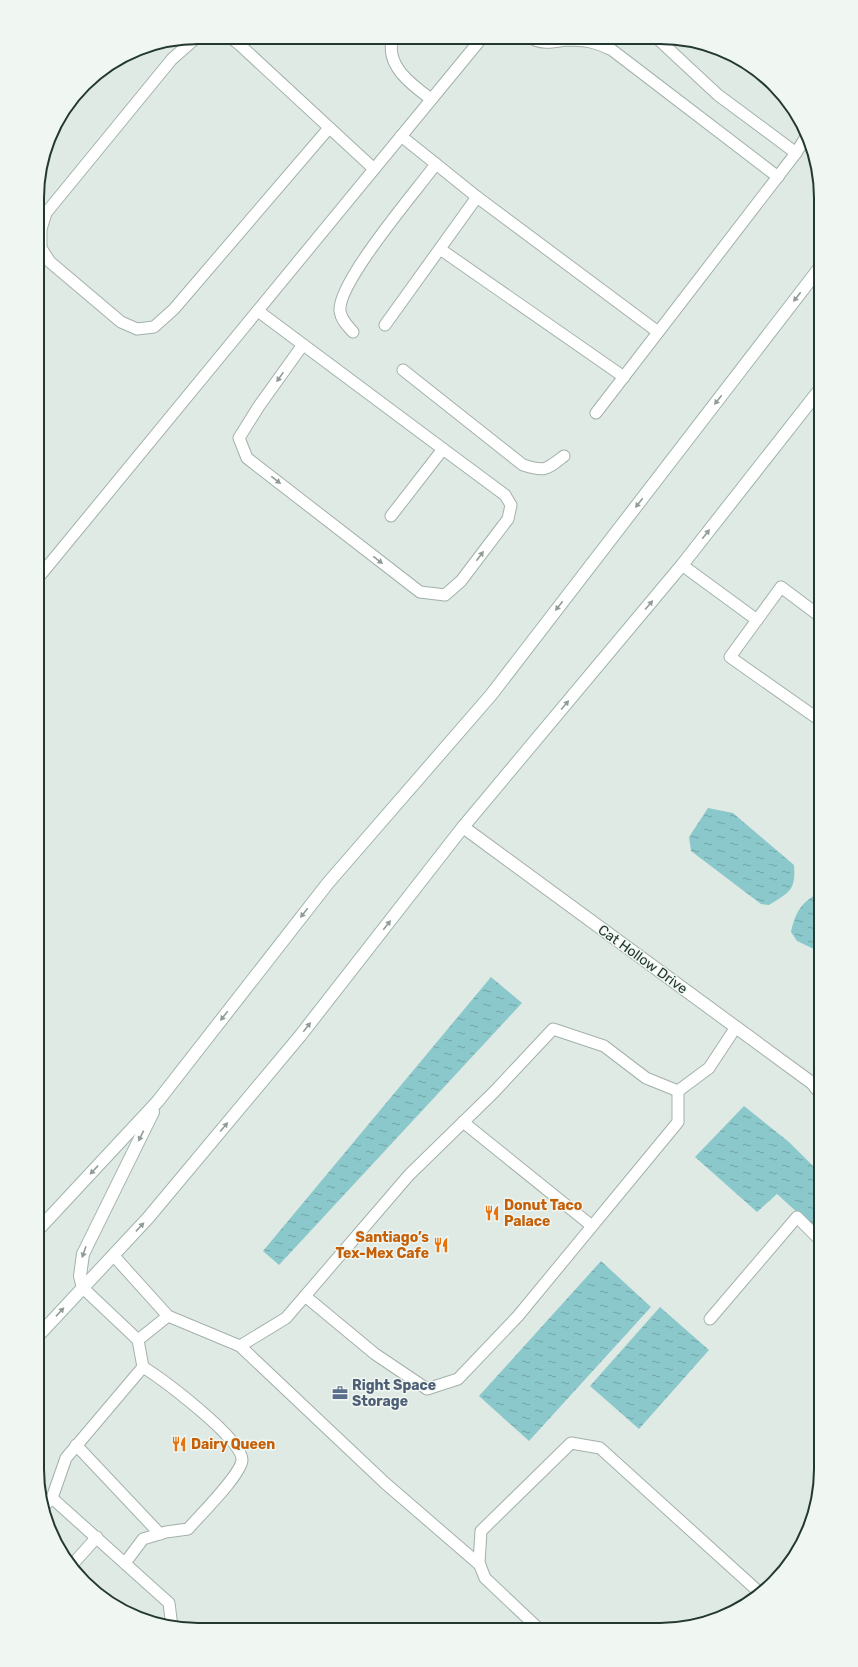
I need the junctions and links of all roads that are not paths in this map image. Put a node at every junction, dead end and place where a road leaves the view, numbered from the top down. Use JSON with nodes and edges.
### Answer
{"nodes":[{"id":1,"x":189,"y":44,"type":"edge"},
{"id":2,"x":239,"y":44,"type":"edge"},
{"id":3,"x":390,"y":44,"type":"edge"},
{"id":4,"x":477,"y":44,"type":"edge"},
{"id":5,"x":601,"y":44,"type":"edge"},
{"id":6,"x":663,"y":44,"type":"edge"},
{"id":7,"x":431,"y":99,"type":"junction"},
{"id":8,"x":330,"y":128,"type":"junction"},
{"id":9,"x":401,"y":136,"type":"junction"},
{"id":10,"x":803,"y":141,"type":"edge"},
{"id":11,"x":796,"y":153,"type":"junction"},
{"id":12,"x":436,"y":164,"type":"junction"},
{"id":13,"x":374,"y":169,"type":"junction"},
{"id":14,"x":778,"y":177,"type":"junction"},
{"id":15,"x":477,"y":197,"type":"junction"},
{"id":16,"x":44,"y":219,"type":"edge"},
{"id":17,"x":440,"y":249,"type":"junction"},
{"id":18,"x":44,"y":253,"type":"edge"},
{"id":19,"x":814,"y":275,"type":"edge"},
{"id":20,"x":258,"y":312,"type":"junction"},
{"id":21,"x":385,"y":325,"type":"dead end"},
{"id":22,"x":353,"y":332,"type":"dead end"},
{"id":23,"x":658,"y":332,"type":"junction"},
{"id":24,"x":302,"y":346,"type":"junction"},
{"id":25,"x":403,"y":370,"type":"dead end"},
{"id":26,"x":624,"y":377,"type":"junction"},
{"id":27,"x":814,"y":397,"type":"edge"},
{"id":28,"x":596,"y":413,"type":"dead end"},
{"id":29,"x":443,"y":449,"type":"junction"},
{"id":30,"x":564,"y":456,"type":"dead end"},
{"id":31,"x":391,"y":516,"type":"dead end"},
{"id":32,"x":682,"y":565,"type":"junction"},
{"id":33,"x":44,"y":571,"type":"edge"},
{"id":34,"x":814,"y":612,"type":"edge"},
{"id":35,"x":757,"y":620,"type":"junction"},
{"id":36,"x":814,"y":716,"type":"edge"},
{"id":37,"x":463,"y":828,"type":"junction"},
{"id":38,"x":736,"y":1027,"type":"junction"},
{"id":39,"x":814,"y":1085,"type":"edge"},
{"id":40,"x":678,"y":1091,"type":"junction"},
{"id":41,"x":158,"y":1101,"type":"junction"},
{"id":42,"x":463,"y":1122,"type":"junction"},
{"id":43,"x":44,"y":1223,"type":"edge"},
{"id":44,"x":592,"y":1226,"type":"junction"},
{"id":45,"x":814,"y":1234,"type":"edge"},
{"id":46,"x":114,"y":1255,"type":"junction"},
{"id":47,"x":83,"y":1288,"type":"junction"},
{"id":48,"x":305,"y":1296,"type":"junction"},
{"id":49,"x":168,"y":1316,"type":"junction"},
{"id":50,"x":710,"y":1319,"type":"dead end"},
{"id":51,"x":44,"y":1330,"type":"edge"},
{"id":52,"x":138,"y":1340,"type":"junction"},
{"id":53,"x":240,"y":1346,"type":"junction"},
{"id":54,"x":143,"y":1367,"type":"junction"},
{"id":55,"x":76,"y":1445,"type":"junction"},
{"id":56,"x":52,"y":1498,"type":"junction"},
{"id":57,"x":48,"y":1502,"type":"edge"},
{"id":58,"x":160,"y":1534,"type":"junction"},
{"id":59,"x":97,"y":1538,"type":"junction"},
{"id":60,"x":75,"y":1562,"type":"edge"},
{"id":61,"x":125,"y":1563,"type":"junction"},
{"id":62,"x":480,"y":1565,"type":"junction"},
{"id":63,"x":756,"y":1589,"type":"edge"},
{"id":64,"x":171,"y":1621,"type":"edge"},
{"id":65,"x":533,"y":1623,"type":"edge"}],
"edges":[{"from":1,"to":16,"type":"lane"},
{"from":2,"to":8,"type":"lane"},
{"from":3,"to":7,"type":"lane"},
{"from":4,"to":7,"type":"lane"},
{"from":5,"to":14,"type":"lane"},
{"from":6,"to":11,"type":"lane"},
{"from":7,"to":9,"type":"lane"},
{"from":8,"to":13,"type":"lane"},
{"from":8,"to":18,"type":"lane"},
{"from":9,"to":12,"type":"lane"},
{"from":9,"to":13,"type":"lane"},
{"from":10,"to":11,"type":"lane"},
{"from":11,"to":14,"type":"lane"},
{"from":12,"to":15,"type":"lane"},
{"from":12,"to":22,"type":"lane"},
{"from":13,"to":20,"type":"lane"},
{"from":14,"to":23,"type":"lane"},
{"from":15,"to":17,"type":"lane"},
{"from":15,"to":23,"type":"lane"},
{"from":17,"to":21,"type":"lane"},
{"from":17,"to":26,"type":"lane"},
{"from":19,"to":41,"type":"main road","one_way":true},
{"from":20,"to":24,"type":"lane"},
{"from":20,"to":33,"type":"lane"},
{"from":23,"to":26,"type":"lane"},
{"from":24,"to":29,"type":"lane"},
{"from":24,"to":29,"type":"lane","one_way":true},
{"from":25,"to":30,"type":"lane"},
{"from":26,"to":28,"type":"lane"},
{"from":32,"to":27,"type":"main road","one_way":true},
{"from":29,"to":31,"type":"lane"},
{"from":32,"to":35,"type":"lane"},
{"from":37,"to":32,"type":"main road","one_way":true},
{"from":34,"to":35,"type":"lane"},
{"from":35,"to":36,"type":"lane"},
{"from":37,"to":38,"type":"main road","name":"Cat Hollow Drive"},
{"from":46,"to":37,"type":"main road","one_way":true},
{"from":38,"to":39,"type":"main road","name":"Cat Hollow Drive"},
{"from":38,"to":40,"type":"lane"},
{"from":40,"to":42,"type":"lane"},
{"from":40,"to":44,"type":"lane"},
{"from":41,"to":43,"type":"main road","one_way":true},
{"from":41,"to":47,"type":"main road","one_way":true},
{"from":42,"to":44,"type":"lane"},
{"from":42,"to":48,"type":"lane"},
{"from":44,"to":48,"type":"lane"},
{"from":45,"to":50,"type":"lane"},
{"from":46,"to":47,"type":"main road"},
{"from":46,"to":49,"type":"lane"},
{"from":51,"to":47,"type":"main road","one_way":true},
{"from":47,"to":52,"type":"lane"},
{"from":48,"to":53,"type":"lane"},
{"from":49,"to":52,"type":"lane"},
{"from":49,"to":53,"type":"lane"},
{"from":52,"to":54,"type":"lane"},
{"from":53,"to":62,"type":"lane"},
{"from":54,"to":55,"type":"lane"},
{"from":54,"to":58,"type":"lane"},
{"from":55,"to":56,"type":"lane"},
{"from":55,"to":58,"type":"lane"},
{"from":56,"to":57,"type":"lane"},
{"from":56,"to":59,"type":"lane"},
{"from":58,"to":61,"type":"lane"},
{"from":59,"to":60,"type":"lane"},
{"from":59,"to":61,"type":"lane"},
{"from":61,"to":64,"type":"lane"},
{"from":62,"to":63,"type":"lane"},
{"from":62,"to":65,"type":"lane"}]}
